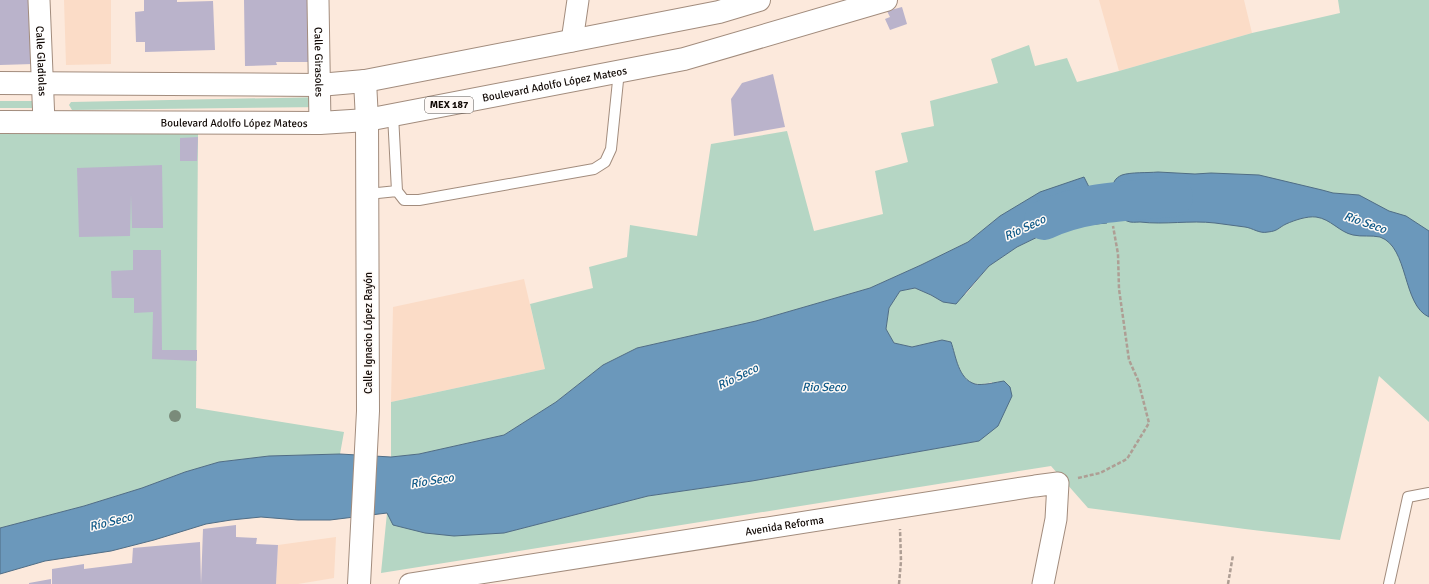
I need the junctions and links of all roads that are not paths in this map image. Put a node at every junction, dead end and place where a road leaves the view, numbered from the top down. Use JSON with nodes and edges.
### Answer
{"nodes":[{"id":1,"x":39,"y":0,"type":"edge"},
{"id":2,"x":318,"y":0,"type":"edge"},
{"id":3,"x":578,"y":0,"type":"edge"},
{"id":4,"x":759,"y":0,"type":"edge"},
{"id":5,"x":886,"y":0,"type":"edge"},
{"id":6,"x":572,"y":41,"type":"junction"},
{"id":7,"x":619,"y":71,"type":"junction"},
{"id":8,"x":365,"y":81,"type":"junction"},
{"id":9,"x":0,"y":83,"type":"edge"},
{"id":10,"x":43,"y":84,"type":"junction"},
{"id":11,"x":319,"y":85,"type":"junction"},
{"id":12,"x":393,"y":115,"type":"junction"},
{"id":13,"x":367,"y":120,"type":"junction"},
{"id":14,"x":0,"y":122,"type":"edge"},
{"id":15,"x":44,"y":122,"type":"junction"},
{"id":16,"x":320,"y":123,"type":"junction"},
{"id":17,"x":397,"y":192,"type":"junction"},
{"id":18,"x":368,"y":194,"type":"junction"},
{"id":19,"x":1429,"y":493,"type":"edge"},
{"id":20,"x":359,"y":584,"type":"edge"},
{"id":21,"x":410,"y":584,"type":"edge"},
{"id":22,"x":1043,"y":584,"type":"edge"},
{"id":23,"x":1389,"y":584,"type":"edge"}],
"edges":[{"from":1,"to":10,"type":"street","name":"Calle Gladiolas"},
{"from":2,"to":11,"type":"street","name":"Calle Girasoles"},
{"from":3,"to":6,"type":"street"},
{"from":4,"to":6,"type":"main road"},
{"from":5,"to":7,"type":"main road","name":"Boulevard Adolfo López Mateos","number":"MEX 187"},
{"from":6,"to":8,"type":"main road"},
{"from":7,"to":12,"type":"main road","name":"Boulevard Adolfo López Mateos","number":"MEX 187"},
{"from":7,"to":17,"type":"lane"},
{"from":8,"to":11,"type":"main road"},
{"from":8,"to":13,"type":"main road","name":"Calle Ignacio López Rayón"},
{"from":9,"to":10,"type":"main road"},
{"from":10,"to":11,"type":"main road"},
{"from":10,"to":15,"type":"street","name":"Calle Gladiolas"},
{"from":11,"to":16,"type":"street","name":"Calle Girasoles"},
{"from":12,"to":13,"type":"main road","name":"Boulevard Adolfo López Mateos","number":"MEX 187"},
{"from":12,"to":17,"type":"lane"},
{"from":13,"to":16,"type":"main road","name":"Boulevard Adolfo López Mateos","number":"MEX 187"},
{"from":13,"to":18,"type":"main road","name":"Calle Ignacio López Rayón"},
{"from":14,"to":15,"type":"main road","name":"Boulevard Adolfo López Mateos","number":"MEX 187"},
{"from":15,"to":16,"type":"main road","name":"Boulevard Adolfo López Mateos","number":"MEX 187"},
{"from":17,"to":18,"type":"lane"},
{"from":18,"to":20,"type":"main road","name":"Calle Ignacio López Rayón"},
{"from":19,"to":23,"type":"lane"},
{"from":21,"to":22,"type":"street","name":"Avenida Reforma"}]}
